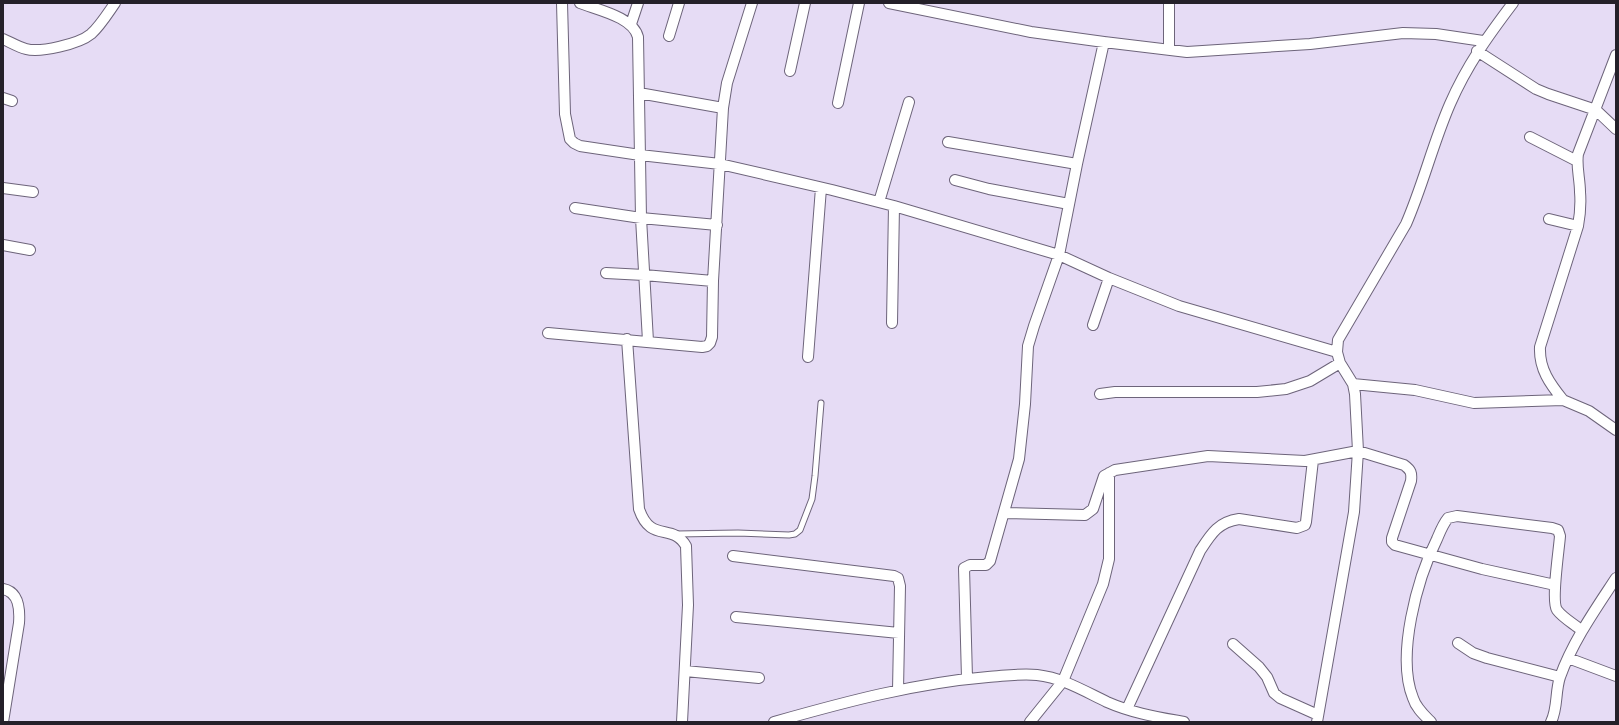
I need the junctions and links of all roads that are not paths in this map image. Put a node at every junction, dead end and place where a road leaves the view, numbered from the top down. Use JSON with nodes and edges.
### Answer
{"nodes":[{"id":1,"x":115,"y":3,"type":"edge"},
{"id":2,"x":562,"y":3,"type":"edge"},
{"id":3,"x":580,"y":3,"type":"edge"},
{"id":4,"x":638,"y":3,"type":"edge"},
{"id":5,"x":679,"y":3,"type":"edge"},
{"id":6,"x":752,"y":3,"type":"edge"},
{"id":7,"x":805,"y":3,"type":"edge"},
{"id":8,"x":859,"y":3,"type":"edge"},
{"id":9,"x":889,"y":3,"type":"edge"},
{"id":10,"x":1169,"y":3,"type":"edge"},
{"id":11,"x":1514,"y":3,"type":"edge"},
{"id":12,"x":600,"y":7,"type":"edge"},
{"id":13,"x":631,"y":24,"type":"junction"},
{"id":14,"x":669,"y":36,"type":"dead end"},
{"id":15,"x":3,"y":39,"type":"edge"},
{"id":16,"x":1484,"y":41,"type":"junction"},
{"id":17,"x":1104,"y":42,"type":"junction"},
{"id":18,"x":1169,"y":50,"type":"junction"},
{"id":19,"x":1477,"y":52,"type":"junction"},
{"id":20,"x":1616,"y":56,"type":"edge"},
{"id":21,"x":790,"y":71,"type":"dead end"},
{"id":22,"x":639,"y":94,"type":"junction"},
{"id":23,"x":909,"y":102,"type":"dead end"},
{"id":24,"x":838,"y":103,"type":"dead end"},
{"id":25,"x":723,"y":108,"type":"junction"},
{"id":26,"x":1596,"y":110,"type":"junction"},
{"id":27,"x":1616,"y":129,"type":"edge"},
{"id":28,"x":1530,"y":137,"type":"dead end"},
{"id":29,"x":948,"y":142,"type":"dead end"},
{"id":30,"x":640,"y":155,"type":"junction"},
{"id":31,"x":1577,"y":161,"type":"junction"},
{"id":32,"x":720,"y":164,"type":"junction"},
{"id":33,"x":1077,"y":164,"type":"junction"},
{"id":34,"x":955,"y":180,"type":"dead end"},
{"id":35,"x":3,"y":188,"type":"edge"},
{"id":36,"x":821,"y":188,"type":"junction"},
{"id":37,"x":33,"y":192,"type":"dead end"},
{"id":38,"x":879,"y":202,"type":"junction"},
{"id":39,"x":1069,"y":204,"type":"junction"},
{"id":40,"x":894,"y":206,"type":"junction"},
{"id":41,"x":575,"y":208,"type":"dead end"},
{"id":42,"x":641,"y":218,"type":"junction"},
{"id":43,"x":1549,"y":219,"type":"dead end"},
{"id":44,"x":716,"y":225,"type":"junction"},
{"id":45,"x":1578,"y":226,"type":"junction"},
{"id":46,"x":3,"y":245,"type":"edge"},
{"id":47,"x":30,"y":250,"type":"dead end"},
{"id":48,"x":1059,"y":255,"type":"junction"},
{"id":49,"x":606,"y":273,"type":"dead end"},
{"id":50,"x":644,"y":274,"type":"junction"},
{"id":51,"x":1109,"y":278,"type":"junction"},
{"id":52,"x":713,"y":281,"type":"junction"},
{"id":53,"x":892,"y":323,"type":"dead end"},
{"id":54,"x":1093,"y":325,"type":"dead end"},
{"id":55,"x":548,"y":333,"type":"dead end"},
{"id":56,"x":627,"y":339,"type":"junction"},
{"id":57,"x":648,"y":341,"type":"junction"},
{"id":58,"x":1337,"y":352,"type":"junction"},
{"id":59,"x":808,"y":357,"type":"dead end"},
{"id":60,"x":1340,"y":363,"type":"junction"},
{"id":61,"x":1352,"y":384,"type":"junction"},
{"id":62,"x":1100,"y":394,"type":"dead end"},
{"id":63,"x":1563,"y":400,"type":"junction"},
{"id":64,"x":821,"y":403,"type":"dead end"},
{"id":65,"x":1616,"y":430,"type":"edge"},
{"id":66,"x":1358,"y":451,"type":"junction"},
{"id":67,"x":1313,"y":460,"type":"junction"},
{"id":68,"x":1109,"y":473,"type":"junction"},
{"id":69,"x":1005,"y":514,"type":"junction"},
{"id":70,"x":674,"y":534,"type":"junction"},
{"id":71,"x":1429,"y":554,"type":"junction"},
{"id":72,"x":733,"y":556,"type":"dead end"},
{"id":73,"x":1616,"y":578,"type":"edge"},
{"id":74,"x":1555,"y":585,"type":"junction"},
{"id":75,"x":3,"y":589,"type":"edge"},
{"id":76,"x":736,"y":617,"type":"dead end"},
{"id":77,"x":1581,"y":630,"type":"junction"},
{"id":78,"x":899,"y":633,"type":"junction"},
{"id":79,"x":1458,"y":643,"type":"dead end"},
{"id":80,"x":1233,"y":644,"type":"dead end"},
{"id":81,"x":1568,"y":658,"type":"junction"},
{"id":82,"x":685,"y":671,"type":"junction"},
{"id":83,"x":1616,"y":676,"type":"edge"},
{"id":84,"x":1560,"y":677,"type":"junction"},
{"id":85,"x":759,"y":678,"type":"dead end"},
{"id":86,"x":967,"y":678,"type":"junction"},
{"id":87,"x":1063,"y":681,"type":"junction"},
{"id":88,"x":898,"y":690,"type":"junction"},
{"id":89,"x":1127,"y":709,"type":"junction"},
{"id":90,"x":1317,"y":719,"type":"edge"},
{"id":91,"x":3,"y":722,"type":"edge"},
{"id":92,"x":682,"y":722,"type":"edge"},
{"id":93,"x":774,"y":722,"type":"edge"},
{"id":94,"x":1030,"y":722,"type":"edge"},
{"id":95,"x":1184,"y":722,"type":"edge"},
{"id":96,"x":1431,"y":722,"type":"edge"},
{"id":97,"x":1551,"y":722,"type":"edge"}],
"edges":[{"from":1,"to":15,"type":"street"},
{"from":2,"to":30,"type":"street"},
{"from":3,"to":12,"type":"street"},
{"from":4,"to":13,"type":"street"},
{"from":5,"to":14,"type":"street"},
{"from":6,"to":25,"type":"street"},
{"from":7,"to":21,"type":"street"},
{"from":8,"to":24,"type":"street"},
{"from":9,"to":17,"type":"street"},
{"from":10,"to":18,"type":"street"},
{"from":11,"to":16,"type":"street"},
{"from":12,"to":13,"type":"street"},
{"from":13,"to":22,"type":"street"},
{"from":16,"to":18,"type":"street"},
{"from":16,"to":19,"type":"street"},
{"from":17,"to":18,"type":"street"},
{"from":17,"to":33,"type":"street"},
{"from":19,"to":26,"type":"street"},
{"from":19,"to":58,"type":"street"},
{"from":20,"to":26,"type":"street"},
{"from":22,"to":25,"type":"street"},
{"from":22,"to":30,"type":"street"},
{"from":23,"to":38,"type":"street"},
{"from":25,"to":32,"type":"street"},
{"from":26,"to":27,"type":"street"},
{"from":26,"to":31,"type":"street"},
{"from":28,"to":31,"type":"street"},
{"from":29,"to":33,"type":"street"},
{"from":30,"to":32,"type":"street"},
{"from":30,"to":42,"type":"street"},
{"from":31,"to":45,"type":"street"},
{"from":32,"to":36,"type":"street"},
{"from":32,"to":44,"type":"street"},
{"from":33,"to":39,"type":"street"},
{"from":34,"to":39,"type":"street"},
{"from":35,"to":37,"type":"street"},
{"from":36,"to":38,"type":"street"},
{"from":36,"to":59,"type":"street"},
{"from":38,"to":40,"type":"street"},
{"from":39,"to":48,"type":"street"},
{"from":40,"to":48,"type":"street"},
{"from":40,"to":53,"type":"street"},
{"from":41,"to":42,"type":"street"},
{"from":42,"to":44,"type":"street"},
{"from":42,"to":50,"type":"street"},
{"from":43,"to":45,"type":"street"},
{"from":44,"to":52,"type":"street"},
{"from":45,"to":63,"type":"street"},
{"from":46,"to":47,"type":"street"},
{"from":48,"to":51,"type":"street"},
{"from":48,"to":69,"type":"street"},
{"from":49,"to":50,"type":"street"},
{"from":50,"to":52,"type":"street"},
{"from":50,"to":57,"type":"street"},
{"from":51,"to":54,"type":"street"},
{"from":51,"to":58,"type":"street"},
{"from":52,"to":57,"type":"street"},
{"from":55,"to":56,"type":"street"},
{"from":56,"to":57,"type":"street"},
{"from":56,"to":70,"type":"street"},
{"from":58,"to":60,"type":"street"},
{"from":60,"to":61,"type":"street"},
{"from":60,"to":62,"type":"street"},
{"from":61,"to":63,"type":"street"},
{"from":61,"to":66,"type":"street"},
{"from":63,"to":65,"type":"street"},
{"from":64,"to":70,"type":"lane"},
{"from":66,"to":67,"type":"street"},
{"from":66,"to":71,"type":"street"},
{"from":66,"to":90,"type":"street"},
{"from":67,"to":68,"type":"street"},
{"from":67,"to":89,"type":"street"},
{"from":68,"to":69,"type":"street"},
{"from":68,"to":87,"type":"street"},
{"from":69,"to":86,"type":"street"},
{"from":70,"to":82,"type":"street"},
{"from":71,"to":74,"type":"street"},
{"from":71,"to":74,"type":"street"},
{"from":71,"to":96,"type":"street"},
{"from":72,"to":78,"type":"street"},
{"from":73,"to":77,"type":"street"},
{"from":74,"to":77,"type":"street"},
{"from":75,"to":91,"type":"street"},
{"from":76,"to":78,"type":"street"},
{"from":77,"to":81,"type":"street"},
{"from":78,"to":88,"type":"street"},
{"from":79,"to":84,"type":"street"},
{"from":80,"to":90,"type":"street"},
{"from":81,"to":83,"type":"street"},
{"from":81,"to":84,"type":"street"},
{"from":82,"to":85,"type":"street"},
{"from":82,"to":92,"type":"street"},
{"from":84,"to":97,"type":"street"},
{"from":86,"to":87,"type":"street"},
{"from":86,"to":88,"type":"street"},
{"from":87,"to":89,"type":"street"},
{"from":87,"to":94,"type":"street"},
{"from":88,"to":93,"type":"street"},
{"from":89,"to":95,"type":"street"}]}
